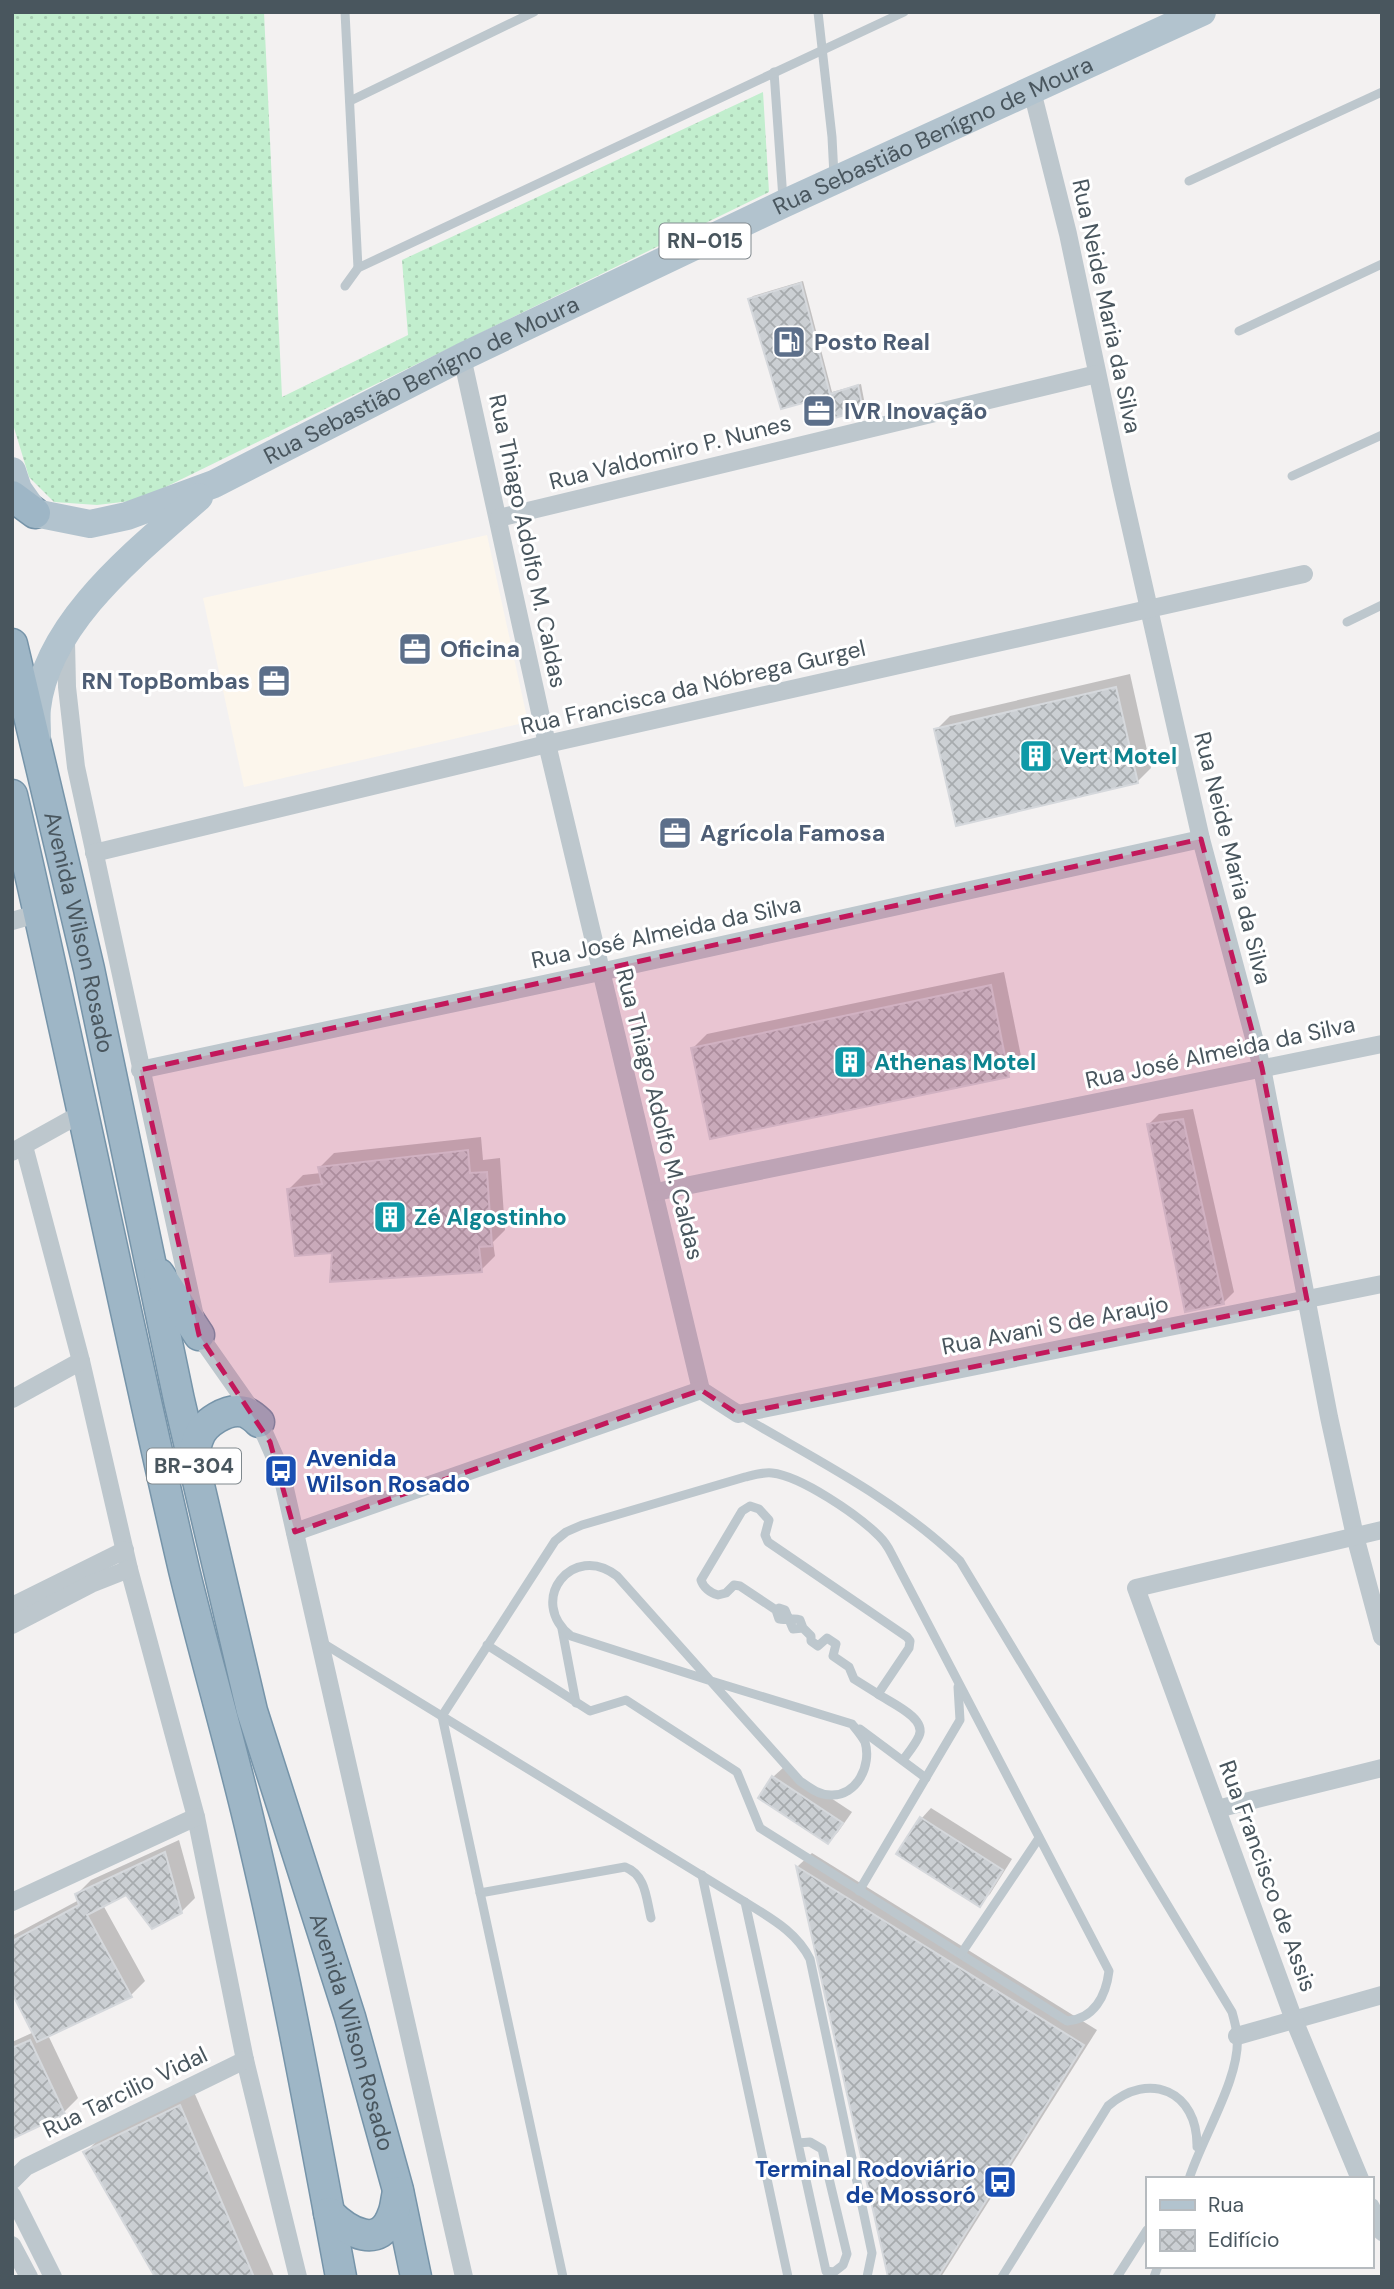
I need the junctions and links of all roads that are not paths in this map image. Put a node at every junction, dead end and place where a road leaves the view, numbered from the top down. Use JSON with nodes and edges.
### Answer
{"nodes":[{"id":1,"x":345,"y":12,"type":"edge"},
{"id":2,"x":534,"y":12,"type":"edge"},
{"id":3,"x":818,"y":12,"type":"edge"},
{"id":4,"x":904,"y":12,"type":"edge"},
{"id":5,"x":1202,"y":12,"type":"edge"},
{"id":6,"x":822,"y":51,"type":"junction"},
{"id":7,"x":774,"y":72,"type":"junction"},
{"id":8,"x":1032,"y":92,"type":"junction"},
{"id":9,"x":1382,"y":92,"type":"edge"},
{"id":10,"x":350,"y":101,"type":"junction"},
{"id":11,"x":834,"y":181,"type":"junction"},
{"id":12,"x":1189,"y":181,"type":"dead end"},
{"id":13,"x":783,"y":204,"type":"junction"},
{"id":14,"x":1382,"y":264,"type":"edge"},
{"id":15,"x":358,"y":268,"type":"junction"},
{"id":16,"x":345,"y":286,"type":"dead end"},
{"id":17,"x":1239,"y":331,"type":"dead end"},
{"id":18,"x":462,"y":357,"type":"junction"},
{"id":19,"x":1097,"y":374,"type":"junction"},
{"id":20,"x":1382,"y":435,"type":"edge"},
{"id":21,"x":12,"y":471,"type":"edge"},
{"id":22,"x":1292,"y":476,"type":"dead end"},
{"id":23,"x":214,"y":484,"type":"junction"},
{"id":24,"x":24,"y":505,"type":"edge"},
{"id":25,"x":499,"y":518,"type":"junction"},
{"id":26,"x":1304,"y":574,"type":"dead end"},
{"id":27,"x":1382,"y":605,"type":"edge"},
{"id":28,"x":1148,"y":609,"type":"junction"},
{"id":29,"x":1347,"y":622,"type":"dead end"},
{"id":30,"x":66,"y":632,"type":"junction"},
{"id":31,"x":12,"y":644,"type":"edge"},
{"id":32,"x":547,"y":744,"type":"junction"},
{"id":33,"x":37,"y":748,"type":"junction"},
{"id":34,"x":12,"y":795,"type":"edge"},
{"id":35,"x":1201,"y":839,"type":"junction"},
{"id":36,"x":94,"y":853,"type":"junction"},
{"id":37,"x":26,"y":917,"type":"edge"},
{"id":38,"x":600,"y":972,"type":"junction"},
{"id":39,"x":1382,"y":1044,"type":"edge"},
{"id":40,"x":1262,"y":1069,"type":"junction"},
{"id":41,"x":140,"y":1070,"type":"junction"},
{"id":42,"x":84,"y":1112,"type":"junction"},
{"id":43,"x":18,"y":1149,"type":"edge"},
{"id":44,"x":656,"y":1192,"type":"junction"},
{"id":45,"x":149,"y":1259,"type":"junction"},
{"id":46,"x":1382,"y":1284,"type":"edge"},
{"id":47,"x":1307,"y":1300,"type":"junction"},
{"id":48,"x":199,"y":1335,"type":"junction"},
{"id":49,"x":81,"y":1361,"type":"junction"},
{"id":50,"x":701,"y":1390,"type":"junction"},
{"id":51,"x":12,"y":1399,"type":"edge"},
{"id":52,"x":738,"y":1413,"type":"junction"},
{"id":53,"x":259,"y":1422,"type":"junction"},
{"id":54,"x":193,"y":1462,"type":"junction"},
{"id":55,"x":1382,"y":1530,"type":"edge"},
{"id":56,"x":295,"y":1532,"type":"junction"},
{"id":57,"x":1355,"y":1536,"type":"junction"},
{"id":58,"x":125,"y":1550,"type":"junction"},
{"id":59,"x":129,"y":1569,"type":"junction"},
{"id":60,"x":12,"y":1606,"type":"edge"},
{"id":61,"x":12,"y":1625,"type":"edge"},
{"id":62,"x":562,"y":1629,"type":"junction"},
{"id":63,"x":1382,"y":1637,"type":"edge"},
{"id":64,"x":321,"y":1642,"type":"junction"},
{"id":65,"x":487,"y":1645,"type":"junction"},
{"id":66,"x":708,"y":1680,"type":"junction"},
{"id":67,"x":958,"y":1681,"type":"junction"},
{"id":68,"x":878,"y":1695,"type":"junction"},
{"id":69,"x":576,"y":1703,"type":"junction"},
{"id":70,"x":442,"y":1716,"type":"junction"},
{"id":71,"x":852,"y":1724,"type":"junction"},
{"id":72,"x":903,"y":1760,"type":"junction"},
{"id":73,"x":1382,"y":1768,"type":"edge"},
{"id":74,"x":926,"y":1778,"type":"junction"},
{"id":75,"x":1217,"y":1809,"type":"junction"},
{"id":76,"x":196,"y":1817,"type":"junction"},
{"id":77,"x":1040,"y":1838,"type":"junction"},
{"id":78,"x":702,"y":1875,"type":"junction"},
{"id":79,"x":859,"y":1891,"type":"junction"},
{"id":80,"x":480,"y":1893,"type":"junction"},
{"id":81,"x":12,"y":1902,"type":"edge"},
{"id":82,"x":745,"y":1902,"type":"junction"},
{"id":83,"x":652,"y":1918,"type":"dead end"},
{"id":84,"x":961,"y":1954,"type":"junction"},
{"id":85,"x":1382,"y":1995,"type":"edge"},
{"id":86,"x":1294,"y":2020,"type":"junction"},
{"id":87,"x":1237,"y":2036,"type":"junction"},
{"id":88,"x":245,"y":2060,"type":"junction"},
{"id":89,"x":798,"y":2143,"type":"junction"},
{"id":90,"x":1197,"y":2154,"type":"junction"},
{"id":91,"x":19,"y":2167,"type":"edge"},
{"id":92,"x":1182,"y":2177,"type":"edge"},
{"id":93,"x":1190,"y":2177,"type":"edge"},
{"id":94,"x":1359,"y":2177,"type":"edge"},
{"id":95,"x":12,"y":2181,"type":"edge"},
{"id":96,"x":398,"y":2190,"type":"junction"},
{"id":97,"x":12,"y":2195,"type":"edge"},
{"id":98,"x":1373,"y":2212,"type":"edge"},
{"id":99,"x":329,"y":2213,"type":"junction"},
{"id":100,"x":1146,"y":2232,"type":"edge"},
{"id":101,"x":1382,"y":2232,"type":"edge"},
{"id":102,"x":12,"y":2245,"type":"edge"},
{"id":103,"x":29,"y":2277,"type":"edge"},
{"id":104,"x":53,"y":2277,"type":"edge"},
{"id":105,"x":298,"y":2277,"type":"edge"},
{"id":106,"x":341,"y":2277,"type":"edge"},
{"id":107,"x":416,"y":2277,"type":"edge"},
{"id":108,"x":464,"y":2277,"type":"edge"},
{"id":109,"x":563,"y":2277,"type":"edge"},
{"id":110,"x":788,"y":2277,"type":"edge"},
{"id":111,"x":867,"y":2277,"type":"edge"},
{"id":112,"x":1002,"y":2277,"type":"edge"},
{"id":113,"x":1117,"y":2277,"type":"edge"}],
"edges":[{"from":1,"to":10,"type":"lane"},
{"from":2,"to":10,"type":"lane"},
{"from":3,"to":6,"type":"lane"},
{"from":4,"to":6,"type":"lane"},
{"from":5,"to":8,"type":"main road","name":"Rua Sebastião Benígno de Moura","number":"RN-015"},
{"from":6,"to":7,"type":"lane"},
{"from":6,"to":11,"type":"lane"},
{"from":7,"to":13,"type":"lane"},
{"from":7,"to":15,"type":"lane"},
{"from":8,"to":11,"type":"main road","name":"Rua Sebastião Benígno de Moura","number":"RN-015"},
{"from":8,"to":19,"type":"street","name":"Rua Neide Maria da Silva"},
{"from":9,"to":12,"type":"lane"},
{"from":10,"to":15,"type":"lane"},
{"from":11,"to":13,"type":"main road","name":"Rua Sebastião Benígno de Moura","number":"RN-015"},
{"from":13,"to":18,"type":"main road","name":"Rua Sebastião Benígno de Moura","number":"RN-015"},
{"from":14,"to":17,"type":"lane"},
{"from":15,"to":16,"type":"lane"},
{"from":18,"to":23,"type":"main road","name":"Rua Sebastião Benígno de Moura","number":"RN-015"},
{"from":18,"to":25,"type":"street","name":"Rua Thiago Adolfo M. Caldas"},
{"from":19,"to":25,"type":"street","name":"Rua Valdomiro P. Nunes"},
{"from":19,"to":28,"type":"street","name":"Rua Neide Maria da Silva"},
{"from":20,"to":22,"type":"lane"},
{"from":21,"to":24,"type":"main road"},
{"from":23,"to":24,"type":"main road"},
{"from":23,"to":30,"type":"main road"},
{"from":25,"to":32,"type":"street","name":"Rua Thiago Adolfo M. Caldas"},
{"from":26,"to":28,"type":"street","name":"Rua Francisca da Nóbrega Gurgel"},
{"from":27,"to":29,"type":"lane"},
{"from":28,"to":32,"type":"street","name":"Rua Francisca da Nóbrega Gurgel"},
{"from":28,"to":35,"type":"street","name":"Rua Neide Maria da Silva"},
{"from":30,"to":33,"type":"main road"},
{"from":30,"to":36,"type":"street"},
{"from":31,"to":33,"type":"highway","name":"Avenida Wilson Rosado","number":"BR-304"},
{"from":32,"to":36,"type":"street","name":"Rua Francisca da Nóbrega Gurgel"},
{"from":32,"to":38,"type":"street","name":"Rua Thiago Adolfo M. Caldas"},
{"from":33,"to":45,"type":"highway","name":"Avenida Wilson Rosado","number":"BR-304"},
{"from":34,"to":37,"type":"highway","name":"Avenida Wilson Rosado","number":"BR-304"},
{"from":35,"to":38,"type":"street","name":"Rua José Almeida da Silva"},
{"from":35,"to":40,"type":"street","name":"Rua Neide Maria da Silva"},
{"from":36,"to":41,"type":"street"},
{"from":37,"to":42,"type":"highway","name":"Avenida Wilson Rosado","number":"BR-304"},
{"from":38,"to":41,"type":"street","name":"Rua José Almeida da Silva"},
{"from":38,"to":44,"type":"street","name":"Rua Thiago Adolfo M. Caldas"},
{"from":39,"to":40,"type":"street","name":"Rua José Almeida da Silva"},
{"from":40,"to":44,"type":"street","name":"Rua José Almeida da Silva"},
{"from":40,"to":47,"type":"street","name":"Rua Neide Maria da Silva"},
{"from":41,"to":48,"type":"street"},
{"from":42,"to":43,"type":"street"},
{"from":42,"to":99,"type":"highway","name":"Avenida Wilson Rosado","number":"BR-304"},
{"from":43,"to":49,"type":"street"},
{"from":44,"to":50,"type":"street","name":"Rua Thiago Adolfo M. Caldas"},
{"from":45,"to":48,"type":"highway"},
{"from":45,"to":54,"type":"highway","name":"Avenida Wilson Rosado","number":"BR-304"},
{"from":46,"to":47,"type":"street","name":"Rua Avani S de Araujo"},
{"from":47,"to":52,"type":"street","name":"Rua Avani S de Araujo"},
{"from":47,"to":57,"type":"street","name":"Rua Neide Maria da Silva"},
{"from":48,"to":53,"type":"street"},
{"from":49,"to":51,"type":"street"},
{"from":49,"to":58,"type":"street"},
{"from":50,"to":52,"type":"street"},
{"from":50,"to":56,"type":"street"},
{"from":52,"to":87,"type":"lane"},
{"from":53,"to":54,"type":"highway"},
{"from":53,"to":56,"type":"street"},
{"from":54,"to":96,"type":"highway","name":"Avenida Wilson Rosado","number":"BR-304"},
{"from":55,"to":57,"type":"street"},
{"from":56,"to":64,"type":"street"},
{"from":57,"to":63,"type":"street","name":"Rua Neide Maria da Silva"},
{"from":57,"to":75,"type":"street","name":"Rua Francisco de Assis"},
{"from":58,"to":59,"type":"street"},
{"from":58,"to":60,"type":"street"},
{"from":59,"to":61,"type":"street"},
{"from":59,"to":76,"type":"street"},
{"from":62,"to":66,"type":"lane"},
{"from":62,"to":66,"type":"lane"},
{"from":62,"to":69,"type":"lane"},
{"from":64,"to":70,"type":"lane"},
{"from":64,"to":108,"type":"street"},
{"from":65,"to":67,"type":"lane"},
{"from":65,"to":69,"type":"lane"},
{"from":65,"to":70,"type":"lane"},
{"from":66,"to":71,"type":"lane"},
{"from":66,"to":71,"type":"lane"},
{"from":67,"to":74,"type":"lane"},
{"from":67,"to":77,"type":"lane"},
{"from":68,"to":68,"type":"lane"},
{"from":68,"to":72,"type":"lane"},
{"from":69,"to":79,"type":"lane"},
{"from":70,"to":78,"type":"lane"},
{"from":70,"to":80,"type":"lane"},
{"from":71,"to":72,"type":"lane"},
{"from":72,"to":74,"type":"lane"},
{"from":73,"to":75,"type":"street"},
{"from":74,"to":79,"type":"lane"},
{"from":75,"to":86,"type":"street","name":"Rua Francisco de Assis"},
{"from":76,"to":81,"type":"street"},
{"from":76,"to":88,"type":"street"},
{"from":77,"to":84,"type":"lane"},
{"from":77,"to":84,"type":"lane"},
{"from":78,"to":82,"type":"lane"},
{"from":78,"to":110,"type":"lane"},
{"from":79,"to":84,"type":"lane"},
{"from":80,"to":83,"type":"lane"},
{"from":80,"to":109,"type":"lane"},
{"from":82,"to":89,"type":"lane"},
{"from":82,"to":111,"type":"lane"},
{"from":85,"to":86,"type":"street"},
{"from":86,"to":87,"type":"street"},
{"from":86,"to":94,"type":"street","name":"Rua Francisco de Assis"},
{"from":87,"to":90,"type":"lane"},
{"from":88,"to":91,"type":"street","name":"Rua Tarcilio Vidal"},
{"from":88,"to":105,"type":"street"},
{"from":89,"to":89,"type":"lane"},
{"from":90,"to":92,"type":"lane"},
{"from":90,"to":93,"type":"lane"},
{"from":90,"to":112,"type":"lane"},
{"from":91,"to":95,"type":"street","name":"Rua Tarcilio Vidal"},
{"from":96,"to":99,"type":"highway"},
{"from":96,"to":107,"type":"highway","name":"Avenida Wilson Rosado","number":"BR-304"},
{"from":97,"to":104,"type":"street"},
{"from":98,"to":101,"type":"street"},
{"from":99,"to":106,"type":"highway","name":"Avenida Wilson Rosado","number":"BR-304"},
{"from":100,"to":113,"type":"lane"},
{"from":102,"to":103,"type":"street"}]}
